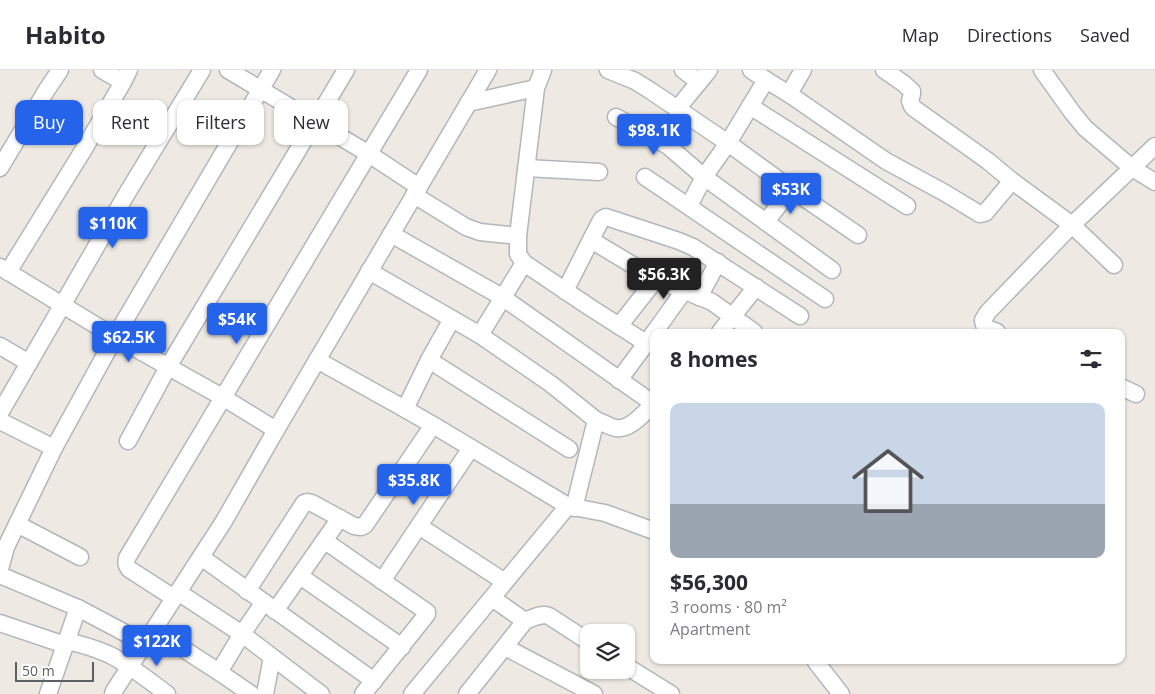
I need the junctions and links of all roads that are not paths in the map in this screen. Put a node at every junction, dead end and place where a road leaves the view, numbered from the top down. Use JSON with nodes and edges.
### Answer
{"nodes":[{"id":1,"x":60,"y":70,"type":"edge"},
{"id":2,"x":102,"y":70,"type":"edge"},
{"id":3,"x":202,"y":70,"type":"edge"},
{"id":4,"x":228,"y":70,"type":"edge"},
{"id":5,"x":272,"y":70,"type":"edge"},
{"id":6,"x":346,"y":70,"type":"edge"},
{"id":7,"x":419,"y":70,"type":"edge"},
{"id":8,"x":488,"y":70,"type":"edge"},
{"id":9,"x":543,"y":70,"type":"edge"},
{"id":10,"x":608,"y":70,"type":"edge"},
{"id":11,"x":683,"y":70,"type":"edge"},
{"id":12,"x":751,"y":70,"type":"edge"},
{"id":13,"x":803,"y":70,"type":"edge"},
{"id":14,"x":884,"y":70,"type":"edge"},
{"id":15,"x":1042,"y":70,"type":"edge"},
{"id":16,"x":126,"y":76,"type":"edge"},
{"id":17,"x":704,"y":76,"type":"edge"},
{"id":18,"x":766,"y":80,"type":"junction"},
{"id":19,"x":536,"y":88,"type":"junction"},
{"id":20,"x":260,"y":89,"type":"junction"},
{"id":21,"x":789,"y":94,"type":"junction"},
{"id":22,"x":278,"y":100,"type":"edge"},
{"id":23,"x":328,"y":100,"type":"edge"},
{"id":24,"x":468,"y":103,"type":"junction"},
{"id":25,"x":750,"y":106,"type":"junction"},
{"id":26,"x":677,"y":109,"type":"junction"},
{"id":27,"x":616,"y":117,"type":"dead end"},
{"id":28,"x":348,"y":142,"type":"edge"},
{"id":29,"x":728,"y":143,"type":"junction"},
{"id":30,"x":300,"y":145,"type":"edge"},
{"id":31,"x":1155,"y":146,"type":"edge"},
{"id":32,"x":369,"y":154,"type":"junction"},
{"id":33,"x":0,"y":168,"type":"edge"},
{"id":34,"x":526,"y":168,"type":"junction"},
{"id":35,"x":1132,"y":168,"type":"junction"},
{"id":36,"x":599,"y":172,"type":"dead end"},
{"id":37,"x":645,"y":177,"type":"dead end"},
{"id":38,"x":704,"y":177,"type":"junction"},
{"id":39,"x":1012,"y":181,"type":"junction"},
{"id":40,"x":1155,"y":182,"type":"edge"},
{"id":41,"x":791,"y":189,"type":"junction"},
{"id":42,"x":416,"y":191,"type":"junction"},
{"id":43,"x":689,"y":206,"type":"junction"},
{"id":44,"x":907,"y":206,"type":"dead end"},
{"id":45,"x":766,"y":222,"type":"junction"},
{"id":46,"x":1072,"y":224,"type":"junction"},
{"id":47,"x":391,"y":234,"type":"junction"},
{"id":48,"x":858,"y":235,"type":"dead end"},
{"id":49,"x":518,"y":236,"type":"junction"},
{"id":50,"x":591,"y":240,"type":"junction"},
{"id":51,"x":718,"y":262,"type":"junction"},
{"id":52,"x":524,"y":263,"type":"junction"},
{"id":53,"x":1114,"y":265,"type":"dead end"},
{"id":54,"x":4,"y":270,"type":"edge"},
{"id":55,"x":832,"y":270,"type":"dead end"},
{"id":56,"x":369,"y":271,"type":"junction"},
{"id":57,"x":656,"y":280,"type":"junction"},
{"id":58,"x":756,"y":287,"type":"junction"},
{"id":59,"x":565,"y":291,"type":"junction"},
{"id":60,"x":691,"y":294,"type":"junction"},
{"id":61,"x":502,"y":297,"type":"junction"},
{"id":62,"x":825,"y":299,"type":"dead end"},
{"id":63,"x":62,"y":306,"type":"junction"},
{"id":64,"x":800,"y":316,"type":"dead end"},
{"id":65,"x":732,"y":317,"type":"junction"},
{"id":66,"x":452,"y":319,"type":"junction"},
{"id":67,"x":619,"y":326,"type":"junction"},
{"id":68,"x":658,"y":329,"type":"edge"},
{"id":69,"x":722,"y":329,"type":"edge"},
{"id":70,"x":750,"y":329,"type":"edge"},
{"id":71,"x":989,"y":329,"type":"edge"},
{"id":72,"x":480,"y":335,"type":"junction"},
{"id":73,"x":114,"y":337,"type":"junction"},
{"id":74,"x":650,"y":337,"type":"edge"},
{"id":75,"x":650,"y":338,"type":"edge"},
{"id":76,"x":0,"y":346,"type":"edge"},
{"id":77,"x":317,"y":360,"type":"junction"},
{"id":78,"x":429,"y":360,"type":"junction"},
{"id":79,"x":29,"y":363,"type":"junction"},
{"id":80,"x":168,"y":367,"type":"junction"},
{"id":81,"x":620,"y":380,"type":"junction"},
{"id":82,"x":224,"y":398,"type":"junction"},
{"id":83,"x":650,"y":401,"type":"edge"},
{"id":84,"x":650,"y":407,"type":"edge"},
{"id":85,"x":404,"y":410,"type":"junction"},
{"id":86,"x":0,"y":414,"type":"edge"},
{"id":87,"x":596,"y":420,"type":"junction"},
{"id":88,"x":0,"y":421,"type":"edge"},
{"id":89,"x":433,"y":425,"type":"junction"},
{"id":90,"x":276,"y":430,"type":"junction"},
{"id":91,"x":128,"y":442,"type":"dead end"},
{"id":92,"x":54,"y":448,"type":"junction"},
{"id":93,"x":471,"y":448,"type":"junction"},
{"id":94,"x":569,"y":449,"type":"dead end"},
{"id":95,"x":571,"y":507,"type":"junction"},
{"id":96,"x":340,"y":518,"type":"junction"},
{"id":97,"x":17,"y":524,"type":"junction"},
{"id":98,"x":419,"y":526,"type":"junction"},
{"id":99,"x":650,"y":530,"type":"edge"},
{"id":100,"x":5,"y":538,"type":"edge"},
{"id":101,"x":324,"y":541,"type":"junction"},
{"id":102,"x":80,"y":557,"type":"dead end"},
{"id":103,"x":201,"y":557,"type":"junction"},
{"id":104,"x":0,"y":569,"type":"edge"},
{"id":105,"x":0,"y":575,"type":"edge"},
{"id":106,"x":300,"y":576,"type":"junction"},
{"id":107,"x":382,"y":581,"type":"junction"},
{"id":108,"x":505,"y":582,"type":"junction"},
{"id":109,"x":248,"y":591,"type":"junction"},
{"id":110,"x":176,"y":595,"type":"junction"},
{"id":111,"x":492,"y":598,"type":"junction"},
{"id":112,"x":269,"y":607,"type":"junction"},
{"id":113,"x":78,"y":608,"type":"junction"},
{"id":114,"x":525,"y":621,"type":"junction"},
{"id":115,"x":0,"y":623,"type":"edge"},
{"id":116,"x":154,"y":630,"type":"junction"},
{"id":117,"x":242,"y":634,"type":"junction"},
{"id":118,"x":580,"y":636,"type":"edge"},
{"id":119,"x":66,"y":643,"type":"junction"},
{"id":120,"x":144,"y":643,"type":"junction"},
{"id":121,"x":402,"y":647,"type":"junction"},
{"id":122,"x":505,"y":647,"type":"junction"},
{"id":123,"x":272,"y":657,"type":"junction"},
{"id":124,"x":818,"y":664,"type":"edge"},
{"id":125,"x":129,"y":666,"type":"junction"},
{"id":126,"x":219,"y":672,"type":"junction"},
{"id":127,"x":635,"y":672,"type":"edge"},
{"id":128,"x":374,"y":681,"type":"junction"},
{"id":129,"x":48,"y":694,"type":"edge"},
{"id":130,"x":113,"y":694,"type":"edge"},
{"id":131,"x":167,"y":694,"type":"edge"},
{"id":132,"x":251,"y":694,"type":"edge"},
{"id":133,"x":264,"y":694,"type":"edge"},
{"id":134,"x":321,"y":694,"type":"edge"},
{"id":135,"x":363,"y":694,"type":"edge"},
{"id":136,"x":412,"y":694,"type":"edge"},
{"id":137,"x":467,"y":694,"type":"edge"},
{"id":138,"x":594,"y":694,"type":"edge"},
{"id":139,"x":671,"y":694,"type":"edge"},
{"id":140,"x":841,"y":694,"type":"edge"}],
"edges":[{"from":1,"to":33,"type":"street"},
{"from":2,"to":16,"type":"street"},
{"from":3,"to":63,"type":"street"},
{"from":4,"to":20,"type":"street"},
{"from":5,"to":20,"type":"street"},
{"from":6,"to":23,"type":"street"},
{"from":7,"to":32,"type":"street"},
{"from":8,"to":24,"type":"street"},
{"from":9,"to":19,"type":"street"},
{"from":10,"to":26,"type":"street"},
{"from":11,"to":17,"type":"street"},
{"from":12,"to":18,"type":"street"},
{"from":13,"to":21,"type":"street"},
{"from":14,"to":39,"type":"street"},
{"from":15,"to":35,"type":"street"},
{"from":16,"to":54,"type":"street"},
{"from":17,"to":26,"type":"street"},
{"from":18,"to":21,"type":"street"},
{"from":18,"to":25,"type":"street"},
{"from":19,"to":24,"type":"street"},
{"from":19,"to":34,"type":"street"},
{"from":20,"to":22,"type":"street"},
{"from":20,"to":73,"type":"street"},
{"from":21,"to":39,"type":"street"},
{"from":24,"to":42,"type":"street"},
{"from":25,"to":29,"type":"street"},
{"from":25,"to":44,"type":"street"},
{"from":26,"to":29,"type":"street"},
{"from":27,"to":38,"type":"street"},
{"from":28,"to":32,"type":"street"},
{"from":29,"to":38,"type":"street"},
{"from":29,"to":41,"type":"street"},
{"from":30,"to":80,"type":"street"},
{"from":31,"to":35,"type":"street"},
{"from":32,"to":42,"type":"street"},
{"from":32,"to":82,"type":"street"},
{"from":34,"to":36,"type":"street"},
{"from":34,"to":49,"type":"street"},
{"from":35,"to":40,"type":"street"},
{"from":35,"to":46,"type":"street"},
{"from":37,"to":43,"type":"street"},
{"from":38,"to":43,"type":"street"},
{"from":38,"to":45,"type":"street"},
{"from":39,"to":46,"type":"street"},
{"from":41,"to":45,"type":"street"},
{"from":41,"to":48,"type":"street"},
{"from":42,"to":47,"type":"street"},
{"from":42,"to":49,"type":"street"},
{"from":43,"to":62,"type":"street"},
{"from":45,"to":55,"type":"street"},
{"from":46,"to":53,"type":"street"},
{"from":46,"to":71,"type":"street"},
{"from":47,"to":56,"type":"street"},
{"from":47,"to":61,"type":"street"},
{"from":49,"to":52,"type":"street"},
{"from":50,"to":51,"type":"street"},
{"from":50,"to":57,"type":"street"},
{"from":50,"to":59,"type":"street"},
{"from":51,"to":58,"type":"street"},
{"from":51,"to":60,"type":"street"},
{"from":52,"to":59,"type":"street"},
{"from":52,"to":61,"type":"street"},
{"from":54,"to":63,"type":"street"},
{"from":56,"to":66,"type":"street"},
{"from":56,"to":77,"type":"street"},
{"from":57,"to":60,"type":"street"},
{"from":57,"to":67,"type":"street"},
{"from":58,"to":64,"type":"street"},
{"from":58,"to":65,"type":"street"},
{"from":59,"to":67,"type":"street"},
{"from":60,"to":65,"type":"street"},
{"from":60,"to":68,"type":"street"},
{"from":61,"to":72,"type":"street"},
{"from":61,"to":81,"type":"street"},
{"from":63,"to":73,"type":"street"},
{"from":63,"to":79,"type":"street"},
{"from":65,"to":69,"type":"street"},
{"from":65,"to":70,"type":"street"},
{"from":66,"to":72,"type":"street"},
{"from":66,"to":78,"type":"street"},
{"from":67,"to":74,"type":"street"},
{"from":72,"to":87,"type":"street"},
{"from":73,"to":80,"type":"street"},
{"from":73,"to":92,"type":"street"},
{"from":75,"to":81,"type":"street"},
{"from":76,"to":79,"type":"street"},
{"from":77,"to":85,"type":"street"},
{"from":77,"to":90,"type":"street"},
{"from":78,"to":85,"type":"street"},
{"from":78,"to":94,"type":"street"},
{"from":79,"to":86,"type":"street"},
{"from":80,"to":82,"type":"street"},
{"from":80,"to":91,"type":"street"},
{"from":81,"to":83,"type":"street"},
{"from":82,"to":90,"type":"street"},
{"from":82,"to":110,"type":"street"},
{"from":84,"to":87,"type":"street"},
{"from":85,"to":89,"type":"street"},
{"from":87,"to":95,"type":"street"},
{"from":88,"to":92,"type":"street"},
{"from":89,"to":93,"type":"street"},
{"from":89,"to":96,"type":"street"},
{"from":90,"to":103,"type":"street"},
{"from":92,"to":97,"type":"street"},
{"from":93,"to":95,"type":"street"},
{"from":93,"to":98,"type":"street"},
{"from":95,"to":99,"type":"street"},
{"from":95,"to":108,"type":"street"},
{"from":96,"to":101,"type":"street"},
{"from":96,"to":109,"type":"street"},
{"from":97,"to":100,"type":"street"},
{"from":97,"to":102,"type":"street"},
{"from":98,"to":107,"type":"street"},
{"from":98,"to":108,"type":"street"},
{"from":100,"to":104,"type":"street"},
{"from":101,"to":106,"type":"street"},
{"from":101,"to":107,"type":"street"},
{"from":103,"to":109,"type":"street"},
{"from":103,"to":110,"type":"street"},
{"from":105,"to":113,"type":"street"},
{"from":106,"to":112,"type":"street"},
{"from":106,"to":121,"type":"street"},
{"from":107,"to":121,"type":"street"},
{"from":108,"to":111,"type":"street"},
{"from":109,"to":112,"type":"street"},
{"from":110,"to":116,"type":"street"},
{"from":110,"to":117,"type":"street"},
{"from":111,"to":114,"type":"street"},
{"from":111,"to":136,"type":"street"},
{"from":112,"to":117,"type":"street"},
{"from":112,"to":128,"type":"street"},
{"from":113,"to":119,"type":"street"},
{"from":113,"to":120,"type":"street"},
{"from":114,"to":118,"type":"street"},
{"from":114,"to":122,"type":"street"},
{"from":115,"to":119,"type":"street"},
{"from":116,"to":120,"type":"street"},
{"from":116,"to":126,"type":"street"},
{"from":117,"to":123,"type":"street"},
{"from":117,"to":126,"type":"street"},
{"from":119,"to":125,"type":"street"},
{"from":119,"to":129,"type":"street"},
{"from":120,"to":125,"type":"street"},
{"from":121,"to":128,"type":"street"},
{"from":122,"to":137,"type":"street"},
{"from":122,"to":138,"type":"street"},
{"from":123,"to":133,"type":"street"},
{"from":123,"to":134,"type":"street"},
{"from":124,"to":140,"type":"street"},
{"from":125,"to":130,"type":"street"},
{"from":125,"to":131,"type":"street"},
{"from":126,"to":132,"type":"street"},
{"from":127,"to":139,"type":"street"},
{"from":128,"to":135,"type":"street"}]}
